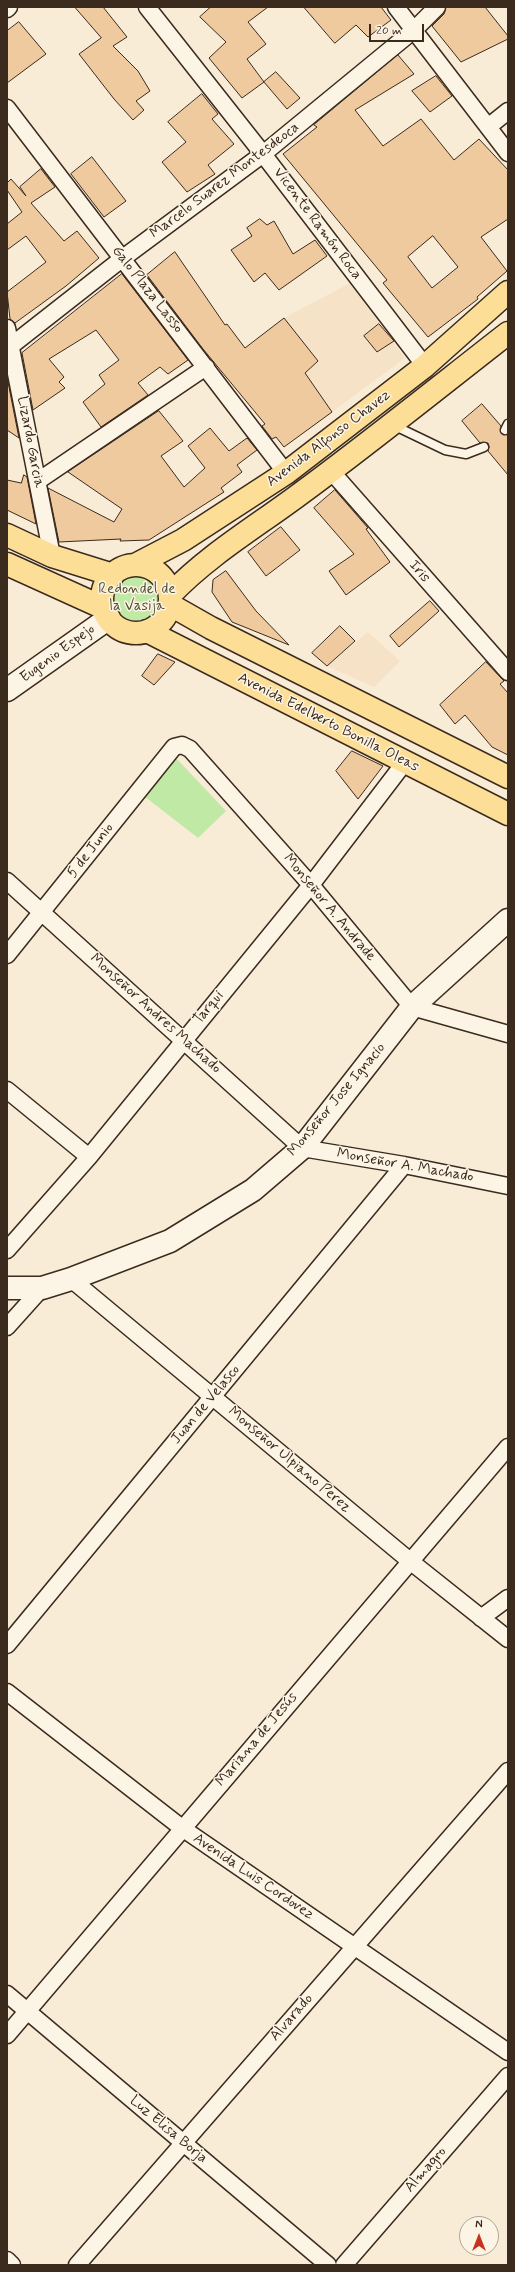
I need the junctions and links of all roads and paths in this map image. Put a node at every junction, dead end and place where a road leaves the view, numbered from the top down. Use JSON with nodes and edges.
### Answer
{"nodes":[{"id":1,"x":147,"y":7,"type":"edge"},
{"id":2,"x":396,"y":7,"type":"edge"},
{"id":3,"x":437,"y":7,"type":"edge"},
{"id":4,"x":414,"y":30,"type":"junction"},
{"id":5,"x":7,"y":108,"type":"edge"},
{"id":6,"x":508,"y":111,"type":"edge"},
{"id":7,"x":488,"y":127,"type":"junction"},
{"id":8,"x":508,"y":153,"type":"edge"},
{"id":9,"x":263,"y":154,"type":"junction"},
{"id":10,"x":123,"y":258,"type":"junction"},
{"id":11,"x":508,"y":292,"type":"edge"},
{"id":12,"x":7,"y":328,"type":"edge"},
{"id":13,"x":508,"y":333,"type":"edge"},
{"id":14,"x":9,"y":348,"type":"edge"},
{"id":15,"x":425,"y":366,"type":"junction"},
{"id":16,"x":206,"y":367,"type":"junction"},
{"id":17,"x":392,"y":425,"type":"junction"},
{"id":18,"x":484,"y":447,"type":"dead end"},
{"id":19,"x":331,"y":471,"type":"junction"},
{"id":20,"x":286,"y":472,"type":"junction"},
{"id":21,"x":38,"y":481,"type":"junction"},
{"id":22,"x":7,"y":535,"type":"edge"},
{"id":23,"x":175,"y":544,"type":"junction"},
{"id":24,"x":59,"y":558,"type":"junction"},
{"id":25,"x":7,"y":564,"type":"edge"},
{"id":26,"x":135,"y":565,"type":"junction"},
{"id":27,"x":199,"y":568,"type":"junction"},
{"id":28,"x":113,"y":575,"type":"junction"},
{"id":29,"x":170,"y":598,"type":"junction"},
{"id":30,"x":106,"y":613,"type":"junction"},
{"id":31,"x":211,"y":628,"type":"junction"},
{"id":32,"x":148,"y":631,"type":"junction"},
{"id":33,"x":508,"y":672,"type":"edge"},
{"id":34,"x":7,"y":690,"type":"edge"},
{"id":35,"x":174,"y":747,"type":"joint"},
{"id":36,"x":405,"y":762,"type":"junction"},
{"id":37,"x":508,"y":777,"type":"edge"},
{"id":38,"x":508,"y":814,"type":"edge"},
{"id":39,"x":7,"y":881,"type":"edge"},
{"id":40,"x":311,"y":885,"type":"junction"},
{"id":41,"x":43,"y":911,"type":"junction"},
{"id":42,"x":508,"y":920,"type":"edge"},
{"id":43,"x":7,"y":955,"type":"edge"},
{"id":44,"x":412,"y":1007,"type":"junction"},
{"id":45,"x":508,"y":1034,"type":"edge"},
{"id":46,"x":183,"y":1040,"type":"junction"},
{"id":47,"x":7,"y":1090,"type":"edge"},
{"id":48,"x":302,"y":1148,"type":"junction"},
{"id":49,"x":90,"y":1157,"type":"junction"},
{"id":50,"x":404,"y":1165,"type":"junction"},
{"id":51,"x":508,"y":1186,"type":"edge"},
{"id":52,"x":7,"y":1250,"type":"edge"},
{"id":53,"x":71,"y":1279,"type":"junction"},
{"id":54,"x":7,"y":1288,"type":"edge"},
{"id":55,"x":42,"y":1288,"type":"junction"},
{"id":56,"x":7,"y":1327,"type":"edge"},
{"id":57,"x":212,"y":1397,"type":"junction"},
{"id":58,"x":508,"y":1447,"type":"edge"},
{"id":59,"x":410,"y":1561,"type":"junction"},
{"id":60,"x":508,"y":1598,"type":"edge"},
{"id":61,"x":481,"y":1618,"type":"junction"},
{"id":62,"x":508,"y":1639,"type":"edge"},
{"id":63,"x":7,"y":1644,"type":"edge"},
{"id":64,"x":7,"y":1692,"type":"edge"},
{"id":65,"x":508,"y":1772,"type":"edge"},
{"id":66,"x":182,"y":1828,"type":"junction"},
{"id":67,"x":355,"y":1946,"type":"junction"},
{"id":68,"x":7,"y":1994,"type":"edge"},
{"id":69,"x":27,"y":2011,"type":"junction"},
{"id":70,"x":7,"y":2035,"type":"edge"},
{"id":71,"x":508,"y":2052,"type":"edge"},
{"id":72,"x":508,"y":2076,"type":"edge"},
{"id":73,"x":183,"y":2143,"type":"junction"},
{"id":74,"x":7,"y":2260,"type":"edge"},
{"id":75,"x":12,"y":2265,"type":"edge"},
{"id":76,"x":77,"y":2265,"type":"edge"},
{"id":77,"x":328,"y":2265,"type":"edge"},
{"id":78,"x":344,"y":2265,"type":"edge"}],
"edges":[{"from":1,"to":9,"type":"street","name":"Vicente Ramón Roca"},
{"from":2,"to":4,"type":"street"},
{"from":3,"to":4,"type":"street","name":"Marcelo Suarez Montesdeoca"},
{"from":4,"to":7,"type":"street"},
{"from":4,"to":9,"type":"street","name":"Marcelo Suarez Montesdeoca"},
{"from":5,"to":10,"type":"street","name":"Galo Plaza Lasso"},
{"from":6,"to":7,"type":"street"},
{"from":7,"to":8,"type":"street"},
{"from":9,"to":10,"type":"street","name":"Marcelo Suarez Montesdeoca"},
{"from":9,"to":15,"type":"street","name":"Vicente Ramón Roca"},
{"from":10,"to":14,"type":"street","name":"Marcelo Suarez Montesdeoca"},
{"from":10,"to":16,"type":"street","name":"Galo Plaza Lasso"},
{"from":11,"to":15,"type":"main road","name":"Avenida Alfonso Chavez"},
{"from":12,"to":14,"type":"street","name":"Lizardo Garcia"},
{"from":13,"to":17,"type":"main road","name":"Avenida Alfonso Chavez"},
{"from":14,"to":21,"type":"street","name":"Lizardo Garcia"},
{"from":15,"to":20,"type":"main road","name":"Avenida Alfonso Chavez"},
{"from":16,"to":20,"type":"street","name":"Galo Plaza Lasso"},
{"from":16,"to":21,"type":"street"},
{"from":17,"to":18,"type":"lane"},
{"from":17,"to":19,"type":"main road","name":"Avenida Alfonso Chavez"},
{"from":19,"to":27,"type":"main road","name":"Avenida Alfonso Chavez"},
{"from":19,"to":33,"type":"street","name":"Iris"},
{"from":20,"to":23,"type":"main road","name":"Avenida Alfonso Chavez"},
{"from":21,"to":24,"type":"street","name":"Lizardo Garcia"},
{"from":22,"to":24,"type":"main road"},
{"from":23,"to":24,"type":"main road"},
{"from":23,"to":26,"type":"main road","name":"Avenida Alfonso Chavez"},
{"from":24,"to":28,"type":"main road"},
{"from":25,"to":30,"type":"main road"},
{"from":26,"to":28,"type":"main road"},
{"from":26,"to":29,"type":"main road"},
{"from":27,"to":29,"type":"main road","name":"Avenida Alfonso Chavez"},
{"from":27,"to":31,"type":"main road"},
{"from":28,"to":30,"type":"main road"},
{"from":29,"to":31,"type":"main road"},
{"from":29,"to":32,"type":"main road"},
{"from":30,"to":32,"type":"main road"},
{"from":30,"to":34,"type":"street","name":"Eugenio Espejo"},
{"from":31,"to":37,"type":"main road"},
{"from":32,"to":36,"type":"main road","name":"Avenida Edelberto Bonilla Oleas"},
{"from":35,"to":40,"type":"street","name":"Monseñor A. Andrade"},
{"from":35,"to":41,"type":"street","name":"5 de Junio"},
{"from":36,"to":38,"type":"main road","name":"Avenida Edelberto Bonilla Oleas"},
{"from":36,"to":40,"type":"street","name":"Tarqui"},
{"from":39,"to":41,"type":"street","name":"Monseñor Andres Machado"},
{"from":40,"to":44,"type":"street","name":"Monseñor A. Andrade"},
{"from":40,"to":46,"type":"street","name":"Tarqui"},
{"from":41,"to":43,"type":"street","name":"5 de Junio"},
{"from":41,"to":46,"type":"street","name":"Monseñor Andres Machado"},
{"from":42,"to":44,"type":"street","name":"Monseñor Jose Ignacio"},
{"from":44,"to":45,"type":"street"},
{"from":44,"to":48,"type":"street","name":"Monseñor Jose Ignacio"},
{"from":46,"to":48,"type":"street","name":"Monseñor Andres Machado"},
{"from":46,"to":49,"type":"street","name":"Tarqui"},
{"from":47,"to":49,"type":"street"},
{"from":48,"to":50,"type":"street","name":"Monseñor A. Machado"},
{"from":48,"to":53,"type":"street","name":"Monseñor Jose Ignacio"},
{"from":49,"to":52,"type":"street","name":"Tarqui"},
{"from":50,"to":51,"type":"street","name":"Monseñor A. Machado"},
{"from":50,"to":57,"type":"street","name":"Juan de Velasco"},
{"from":53,"to":55,"type":"street","name":"Monseñor Jose Ignacio"},
{"from":53,"to":57,"type":"street","name":"Monseñor Ulpiano Perez"},
{"from":54,"to":55,"type":"street","name":"Monseñor Jose Ignacio"},
{"from":55,"to":56,"type":"street"},
{"from":57,"to":59,"type":"street","name":"Monseñor Ulpiano Perez"},
{"from":57,"to":63,"type":"street","name":"Juan de Velasco"},
{"from":58,"to":59,"type":"street","name":"Mariana de Jesús"},
{"from":59,"to":61,"type":"street","name":"Monseñor Ulpiano Perez"},
{"from":59,"to":66,"type":"street","name":"Mariana de Jesús"},
{"from":60,"to":61,"type":"street"},
{"from":61,"to":62,"type":"street","name":"Monseñor Ulpiano Perez"},
{"from":64,"to":66,"type":"street","name":"Avenida Luis Cordovez"},
{"from":65,"to":67,"type":"street","name":"Alvarado"},
{"from":66,"to":67,"type":"street","name":"Avenida Luis Cordovez"},
{"from":66,"to":69,"type":"street","name":"Mariana de Jesús"},
{"from":67,"to":71,"type":"street","name":"Avenida Luis Cordovez"},
{"from":67,"to":73,"type":"street","name":"Alvarado"},
{"from":68,"to":69,"type":"street","name":"Luz Elisa Borja"},
{"from":69,"to":70,"type":"street","name":"Mariana de Jesús"},
{"from":69,"to":73,"type":"street","name":"Luz Elisa Borja"},
{"from":72,"to":78,"type":"street","name":"Almagro"},
{"from":73,"to":76,"type":"street","name":"Alvarado"},
{"from":73,"to":77,"type":"street","name":"Luz Elisa Borja"},
{"from":74,"to":75,"type":"street"}]}
